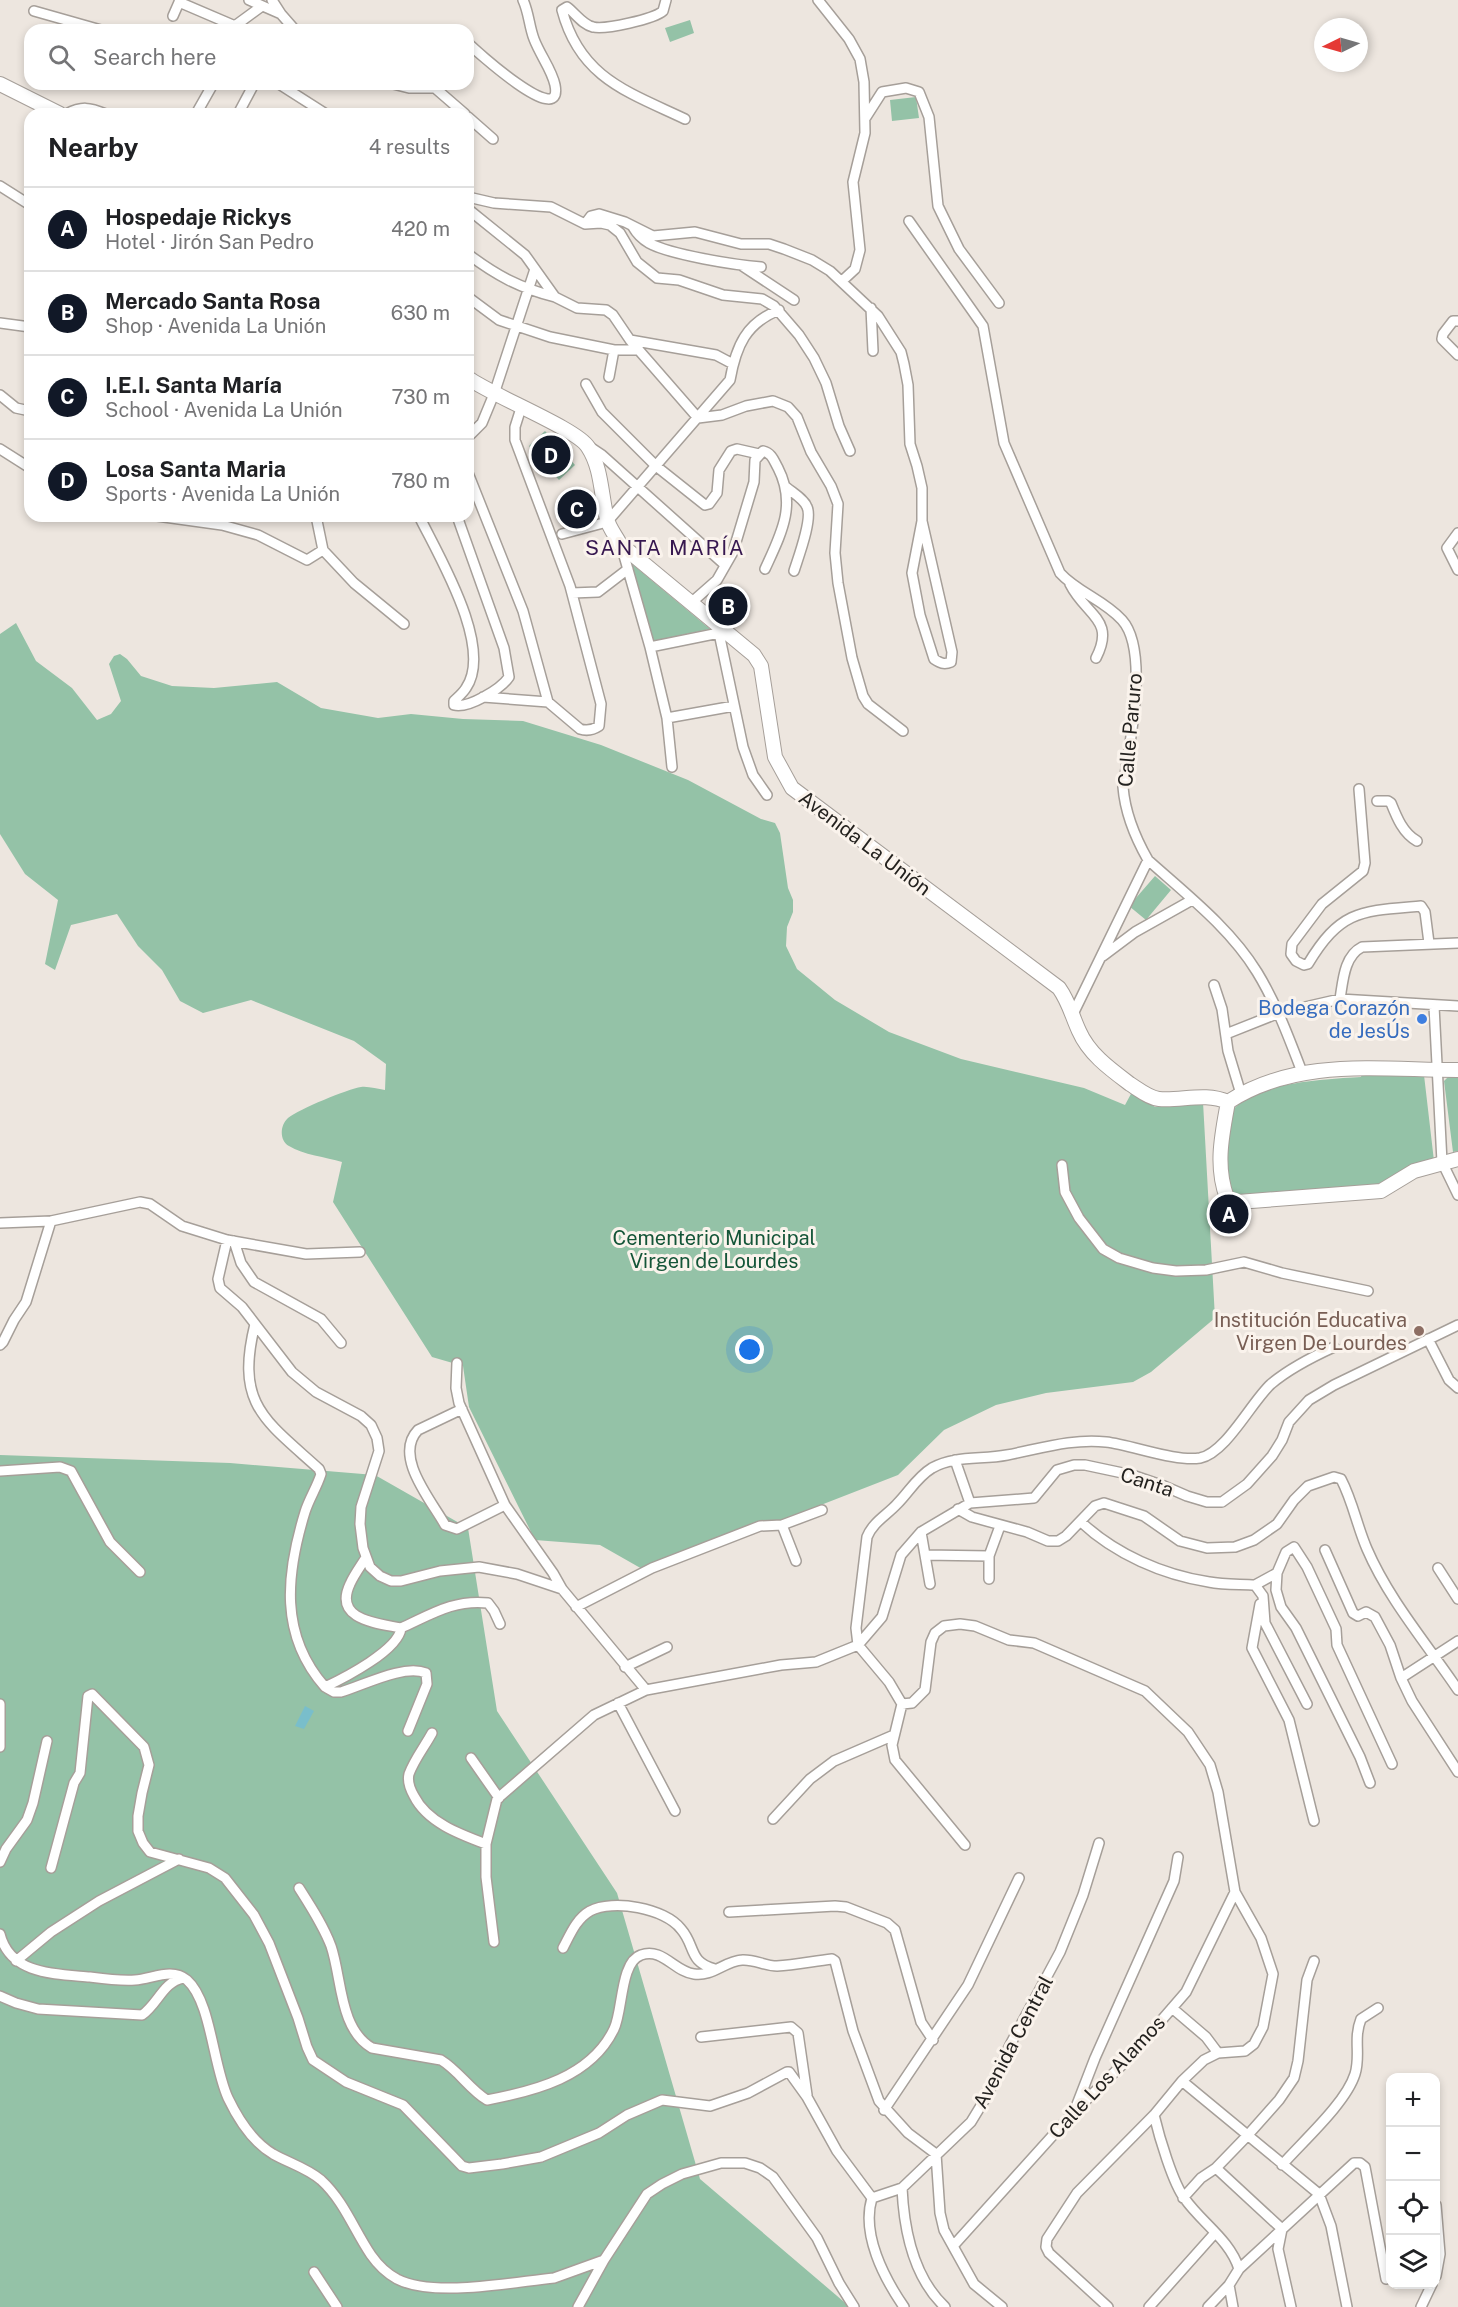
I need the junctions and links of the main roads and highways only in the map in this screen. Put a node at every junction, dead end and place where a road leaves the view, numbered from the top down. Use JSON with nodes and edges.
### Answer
{"nodes":[{"id":1,"x":0,"y":84,"type":"edge"},
{"id":2,"x":48,"y":108,"type":"edge"},
{"id":3,"x":474,"y":382,"type":"edge"},
{"id":4,"x":1458,"y":1070,"type":"edge"},
{"id":5,"x":1228,"y":1102,"type":"junction"},
{"id":6,"x":1458,"y":1159,"type":"edge"}],
"edges":[{"from":1,"to":2,"type":"main road"},
{"from":3,"to":5,"type":"main road","name":"Avenida La Unión"},
{"from":4,"to":5,"type":"main road"},
{"from":5,"to":6,"type":"main road"}]}
